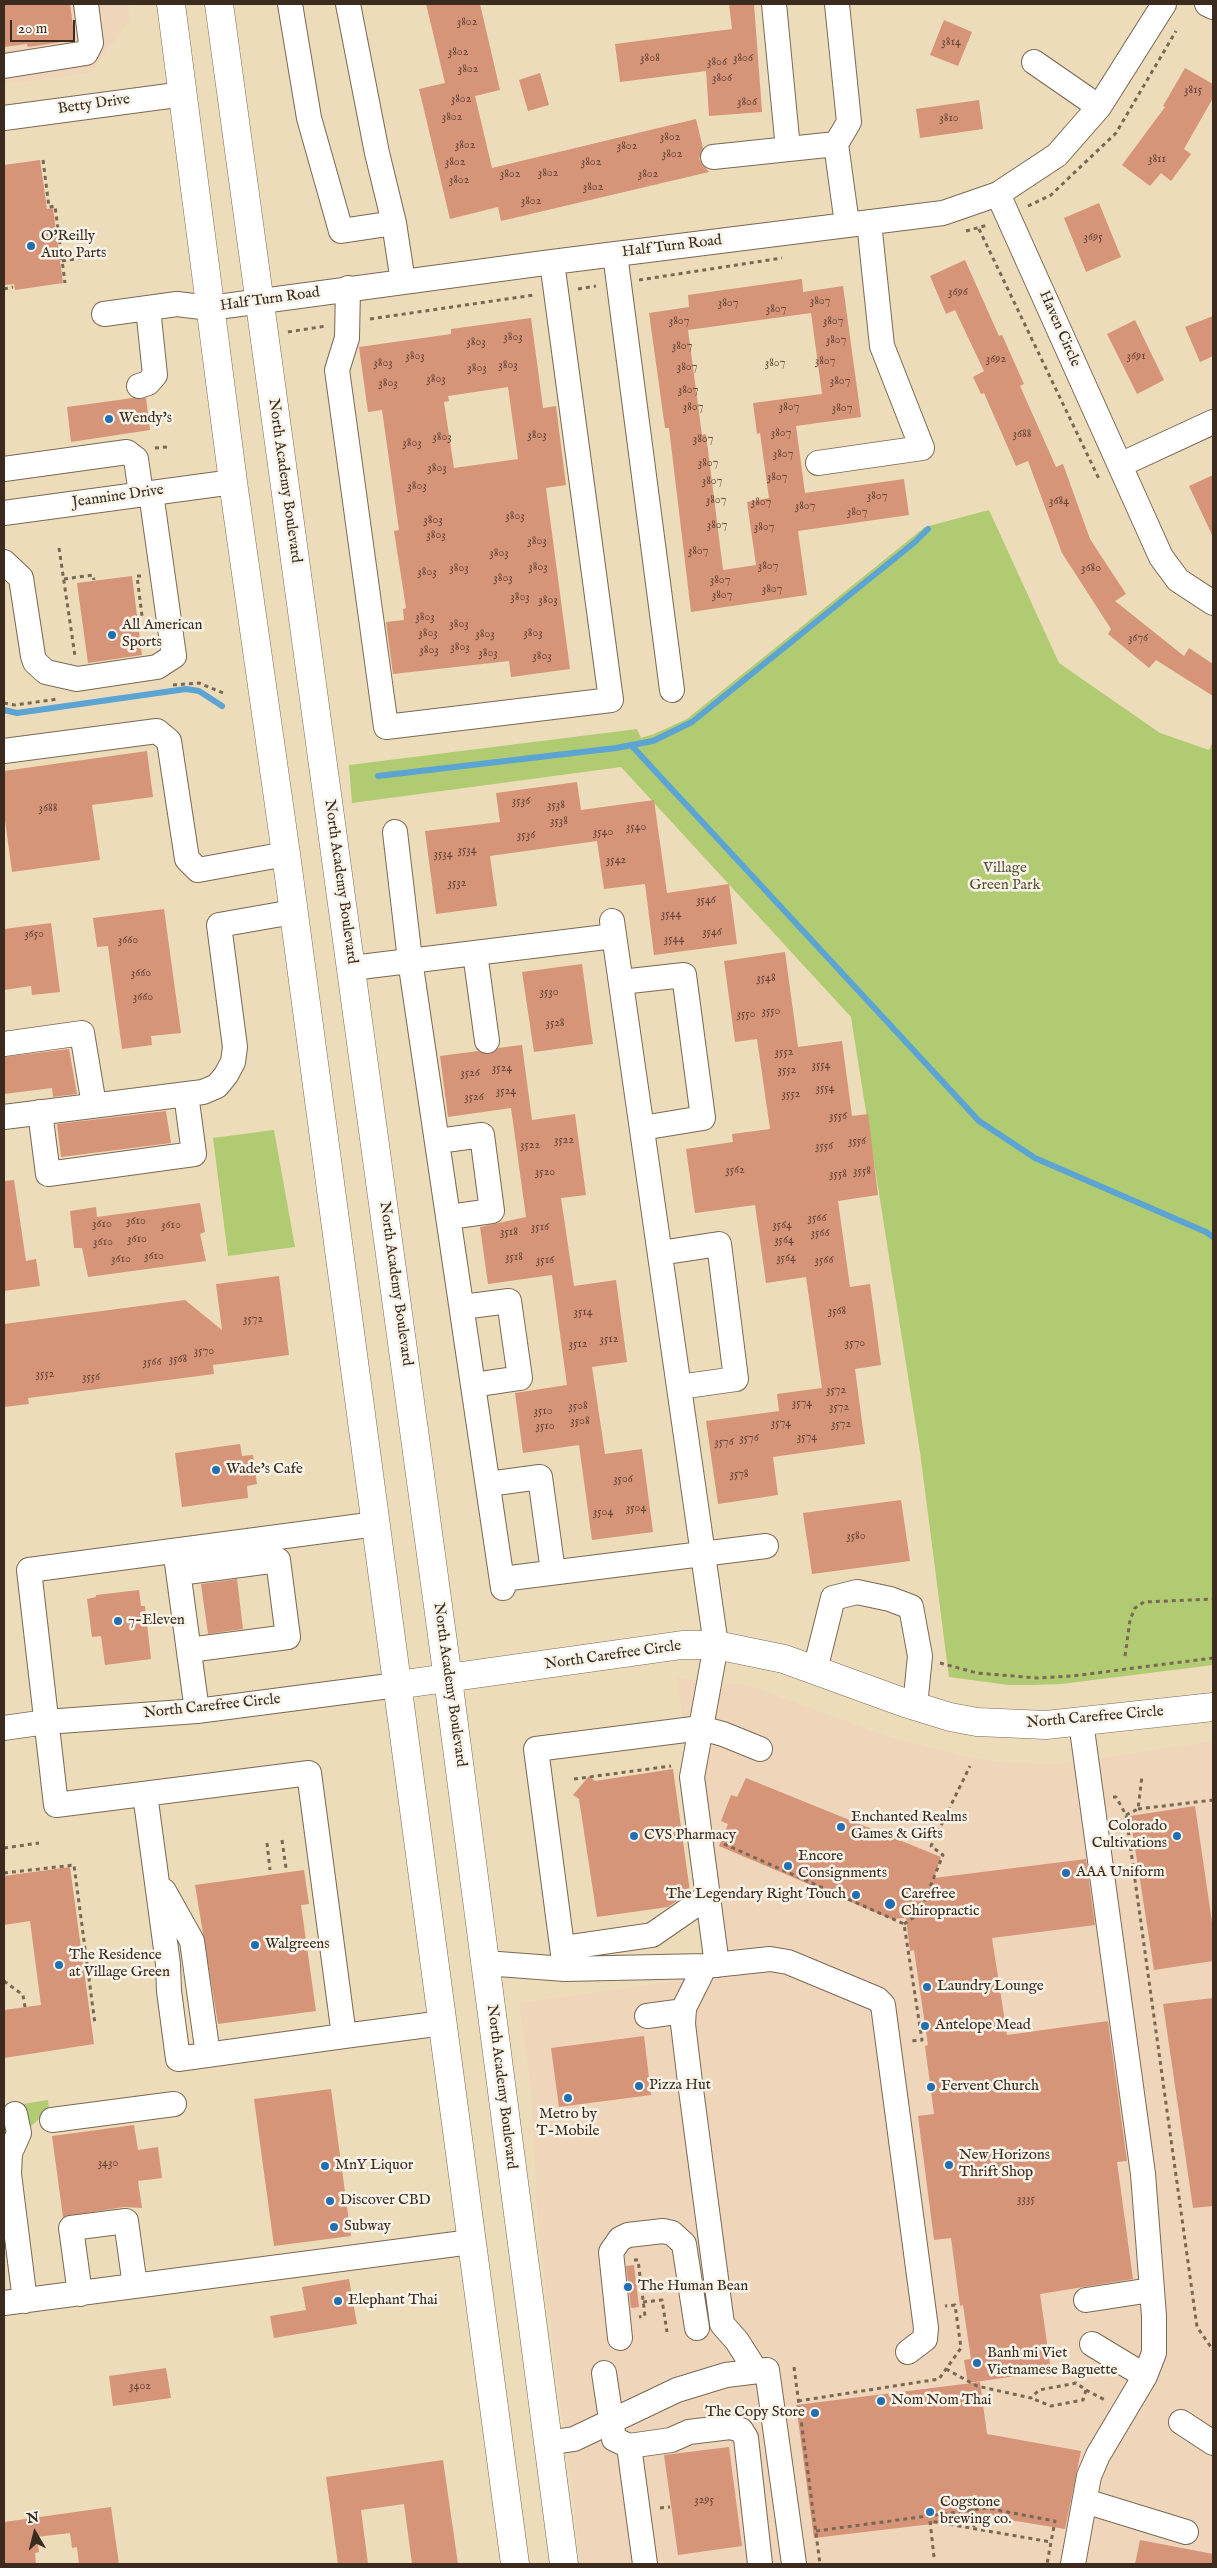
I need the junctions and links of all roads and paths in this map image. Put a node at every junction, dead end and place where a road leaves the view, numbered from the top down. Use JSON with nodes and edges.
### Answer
{"nodes":[{"id":1,"x":86,"y":4,"type":"edge"},
{"id":2,"x":171,"y":4,"type":"edge"},
{"id":3,"x":219,"y":4,"type":"edge"},
{"id":4,"x":290,"y":4,"type":"edge"},
{"id":5,"x":348,"y":4,"type":"edge"},
{"id":6,"x":774,"y":4,"type":"edge"},
{"id":7,"x":837,"y":4,"type":"edge"},
{"id":8,"x":1164,"y":4,"type":"edge"},
{"id":9,"x":1207,"y":4,"type":"edge"},
{"id":10,"x":1213,"y":7,"type":"edge"},
{"id":11,"x":1034,"y":62,"type":"dead end"},
{"id":12,"x":4,"y":66,"type":"edge"},
{"id":13,"x":184,"y":94,"type":"junction"},
{"id":14,"x":1099,"y":107,"type":"junction"},
{"id":15,"x":4,"y":118,"type":"edge"},
{"id":16,"x":836,"y":144,"type":"junction"},
{"id":17,"x":788,"y":149,"type":"junction"},
{"id":18,"x":713,"y":157,"type":"dead end"},
{"id":19,"x":43,"y":160,"type":"dead end"},
{"id":20,"x":998,"y":194,"type":"junction"},
{"id":21,"x":394,"y":223,"type":"junction"},
{"id":22,"x":858,"y":223,"type":"junction"},
{"id":23,"x":615,"y":254,"type":"junction"},
{"id":24,"x":101,"y":255,"type":"dead end"},
{"id":25,"x":62,"y":261,"type":"junction"},
{"id":26,"x":552,"y":262,"type":"junction"},
{"id":27,"x":403,"y":282,"type":"junction"},
{"id":28,"x":65,"y":283,"type":"dead end"},
{"id":29,"x":13,"y":287,"type":"dead end"},
{"id":30,"x":348,"y":288,"type":"junction"},
{"id":31,"x":4,"y":289,"type":"edge"},
{"id":32,"x":259,"y":302,"type":"junction"},
{"id":33,"x":148,"y":308,"type":"junction"},
{"id":34,"x":210,"y":308,"type":"junction"},
{"id":35,"x":104,"y":314,"type":"dead end"},
{"id":36,"x":139,"y":386,"type":"dead end"},
{"id":37,"x":1213,"y":422,"type":"edge"},
{"id":38,"x":818,"y":463,"type":"dead end"},
{"id":39,"x":1120,"y":465,"type":"junction"},
{"id":40,"x":4,"y":469,"type":"edge"},
{"id":41,"x":233,"y":482,"type":"junction"},
{"id":42,"x":146,"y":494,"type":"junction"},
{"id":43,"x":4,"y":513,"type":"edge"},
{"id":44,"x":59,"y":548,"type":"dead end"},
{"id":45,"x":4,"y":562,"type":"edge"},
{"id":46,"x":64,"y":579,"type":"junction"},
{"id":47,"x":94,"y":580,"type":"dead end"},
{"id":48,"x":1213,"y":603,"type":"edge"},
{"id":49,"x":76,"y":660,"type":"dead end"},
{"id":50,"x":672,"y":690,"type":"dead end"},
{"id":51,"x":4,"y":751,"type":"edge"},
{"id":52,"x":395,"y":832,"type":"dead end"},
{"id":53,"x":286,"y":854,"type":"junction"},
{"id":54,"x":293,"y":912,"type":"junction"},
{"id":55,"x":475,"y":953,"type":"junction"},
{"id":56,"x":410,"y":960,"type":"junction"},
{"id":57,"x":352,"y":968,"type":"junction"},
{"id":58,"x":621,"y":982,"type":"junction"},
{"id":59,"x":488,"y":1041,"type":"dead end"},
{"id":60,"x":4,"y":1044,"type":"edge"},
{"id":61,"x":186,"y":1094,"type":"junction"},
{"id":62,"x":94,"y":1105,"type":"junction"},
{"id":63,"x":40,"y":1112,"type":"junction"},
{"id":64,"x":4,"y":1116,"type":"edge"},
{"id":65,"x":642,"y":1128,"type":"junction"},
{"id":66,"x":438,"y":1141,"type":"junction"},
{"id":67,"x":449,"y":1217,"type":"junction"},
{"id":68,"x":660,"y":1253,"type":"junction"},
{"id":69,"x":462,"y":1307,"type":"junction"},
{"id":70,"x":473,"y":1385,"type":"junction"},
{"id":71,"x":679,"y":1387,"type":"junction"},
{"id":72,"x":488,"y":1484,"type":"junction"},
{"id":73,"x":376,"y":1524,"type":"junction"},
{"id":74,"x":766,"y":1546,"type":"dead end"},
{"id":75,"x":276,"y":1548,"type":"junction"},
{"id":76,"x":703,"y":1552,"type":"junction"},
{"id":77,"x":177,"y":1561,"type":"junction"},
{"id":78,"x":553,"y":1572,"type":"junction"},
{"id":79,"x":1213,"y":1598,"type":"edge"},
{"id":80,"x":716,"y":1645,"type":"junction"},
{"id":81,"x":189,"y":1650,"type":"junction"},
{"id":82,"x":1126,"y":1656,"type":"dead end"},
{"id":83,"x":1213,"y":1658,"type":"edge"},
{"id":84,"x":935,"y":1662,"type":"dead end"},
{"id":85,"x":815,"y":1670,"type":"junction"},
{"id":86,"x":448,"y":1679,"type":"junction"},
{"id":87,"x":397,"y":1685,"type":"junction"},
{"id":88,"x":915,"y":1706,"type":"junction"},
{"id":89,"x":1213,"y":1707,"type":"edge"},
{"id":90,"x":197,"y":1711,"type":"junction"},
{"id":91,"x":46,"y":1722,"type":"junction"},
{"id":92,"x":1081,"y":1722,"type":"junction"},
{"id":93,"x":4,"y":1728,"type":"edge"},
{"id":94,"x":701,"y":1728,"type":"junction"},
{"id":95,"x":760,"y":1750,"type":"dead end"},
{"id":96,"x":694,"y":1764,"type":"junction"},
{"id":97,"x":970,"y":1766,"type":"dead end"},
{"id":98,"x":1142,"y":1776,"type":"dead end"},
{"id":99,"x":574,"y":1779,"type":"dead end"},
{"id":100,"x":145,"y":1794,"type":"junction"},
{"id":101,"x":1116,"y":1797,"type":"dead end"},
{"id":102,"x":1213,"y":1800,"type":"edge"},
{"id":103,"x":1138,"y":1809,"type":"junction"},
{"id":104,"x":1126,"y":1815,"type":"junction"},
{"id":105,"x":282,"y":1840,"type":"dead end"},
{"id":106,"x":39,"y":1843,"type":"dead end"},
{"id":107,"x":266,"y":1843,"type":"dead end"},
{"id":108,"x":723,"y":1843,"type":"dead end"},
{"id":109,"x":4,"y":1848,"type":"edge"},
{"id":110,"x":286,"y":1868,"type":"dead end"},
{"id":111,"x":270,"y":1870,"type":"dead end"},
{"id":112,"x":4,"y":1873,"type":"edge"},
{"id":113,"x":707,"y":1896,"type":"junction"},
{"id":114,"x":904,"y":1924,"type":"junction"},
{"id":115,"x":564,"y":1958,"type":"junction"},
{"id":116,"x":485,"y":1963,"type":"junction"},
{"id":117,"x":711,"y":1966,"type":"junction"},
{"id":118,"x":4,"y":1980,"type":"edge"},
{"id":119,"x":25,"y":2007,"type":"dead end"},
{"id":120,"x":684,"y":2012,"type":"junction"},
{"id":121,"x":647,"y":2016,"type":"dead end"},
{"id":122,"x":443,"y":2023,"type":"junction"},
{"id":123,"x":95,"y":2024,"type":"dead end"},
{"id":124,"x":344,"y":2036,"type":"junction"},
{"id":125,"x":906,"y":2042,"type":"dead end"},
{"id":126,"x":174,"y":2104,"type":"dead end"},
{"id":127,"x":15,"y":2114,"type":"dead end"},
{"id":128,"x":52,"y":2120,"type":"dead end"},
{"id":129,"x":471,"y":2242,"type":"junction"},
{"id":130,"x":135,"y":2286,"type":"junction"},
{"id":131,"x":1151,"y":2290,"type":"junction"},
{"id":132,"x":80,"y":2294,"type":"junction"},
{"id":133,"x":943,"y":2296,"type":"dead end"},
{"id":134,"x":1086,"y":2300,"type":"dead end"},
{"id":135,"x":14,"y":2302,"type":"edge"},
{"id":136,"x":643,"y":2302,"type":"dead end"},
{"id":137,"x":682,"y":2330,"type":"joint"},
{"id":138,"x":620,"y":2338,"type":"dead end"},
{"id":139,"x":1092,"y":2344,"type":"dead end"},
{"id":140,"x":1213,"y":2350,"type":"edge"},
{"id":141,"x":908,"y":2352,"type":"dead end"},
{"id":142,"x":794,"y":2367,"type":"dead end"},
{"id":143,"x":946,"y":2369,"type":"junction"},
{"id":144,"x":756,"y":2371,"type":"junction"},
{"id":145,"x":604,"y":2373,"type":"dead end"},
{"id":146,"x":1146,"y":2376,"type":"junction"},
{"id":147,"x":1031,"y":2398,"type":"junction"},
{"id":148,"x":798,"y":2401,"type":"junction"},
{"id":149,"x":611,"y":2421,"type":"junction"},
{"id":150,"x":1181,"y":2422,"type":"dead end"},
{"id":151,"x":547,"y":2443,"type":"junction"},
{"id":152,"x":1213,"y":2443,"type":"edge"},
{"id":153,"x":629,"y":2446,"type":"junction"},
{"id":154,"x":1085,"y":2501,"type":"junction"},
{"id":155,"x":972,"y":2509,"type":"junction"},
{"id":156,"x":974,"y":2527,"type":"junction"},
{"id":157,"x":816,"y":2531,"type":"junction"},
{"id":158,"x":1186,"y":2532,"type":"dead end"},
{"id":159,"x":1051,"y":2542,"type":"junction"},
{"id":160,"x":934,"y":2558,"type":"dead end"},
{"id":161,"x":515,"y":2564,"type":"edge"},
{"id":162,"x":564,"y":2564,"type":"edge"},
{"id":163,"x":645,"y":2564,"type":"edge"},
{"id":164,"x":760,"y":2564,"type":"edge"},
{"id":165,"x":794,"y":2564,"type":"edge"},
{"id":166,"x":820,"y":2564,"type":"edge"},
{"id":167,"x":1047,"y":2564,"type":"edge"},
{"id":168,"x":1073,"y":2564,"type":"edge"}],
"edges":[{"from":1,"to":12,"type":"street"},
{"from":2,"to":13,"type":"main road"},
{"from":3,"to":32,"type":"main road","name":"North Academy Boulevard"},
{"from":4,"to":21,"type":"street"},
{"from":5,"to":21,"type":"street"},
{"from":6,"to":17,"type":"street"},
{"from":7,"to":16,"type":"street"},
{"from":8,"to":14,"type":"street","name":"Half Turn Road"},
{"from":9,"to":10,"type":"street"},
{"from":11,"to":14,"type":"street"},
{"from":13,"to":15,"type":"street","name":"Betty Drive"},
{"from":13,"to":34,"type":"main road"},
{"from":14,"to":20,"type":"street","name":"Half Turn Road"},
{"from":16,"to":17,"type":"street"},
{"from":16,"to":22,"type":"street"},
{"from":17,"to":18,"type":"street"},
{"from":19,"to":25,"type":"path"},
{"from":20,"to":22,"type":"street","name":"Half Turn Road"},
{"from":20,"to":39,"type":"street","name":"Haven Circle"},
{"from":21,"to":27,"type":"street"},
{"from":22,"to":23,"type":"street","name":"Half Turn Road"},
{"from":22,"to":38,"type":"street"},
{"from":23,"to":26,"type":"street","name":"Half Turn Road"},
{"from":23,"to":50,"type":"street"},
{"from":24,"to":25,"type":"path"},
{"from":25,"to":28,"type":"path"},
{"from":26,"to":27,"type":"street","name":"Half Turn Road"},
{"from":26,"to":30,"type":"street"},
{"from":27,"to":30,"type":"street","name":"Half Turn Road"},
{"from":29,"to":31,"type":"path"},
{"from":30,"to":32,"type":"street","name":"Half Turn Road"},
{"from":32,"to":34,"type":"street","name":"Half Turn Road"},
{"from":32,"to":57,"type":"main road","name":"North Academy Boulevard"},
{"from":33,"to":34,"type":"street","name":"Half Turn Road"},
{"from":33,"to":35,"type":"street","name":"Half Turn Road"},
{"from":33,"to":36,"type":"street"},
{"from":34,"to":41,"type":"main road"},
{"from":37,"to":39,"type":"street"},
{"from":39,"to":48,"type":"street","name":"Haven Circle"},
{"from":40,"to":42,"type":"street"},
{"from":41,"to":42,"type":"street","name":"Jeannine Drive"},
{"from":41,"to":53,"type":"main road"},
{"from":42,"to":43,"type":"street","name":"Jeannine Drive"},
{"from":42,"to":45,"type":"street"},
{"from":44,"to":46,"type":"path"},
{"from":46,"to":47,"type":"path"},
{"from":46,"to":49,"type":"path"},
{"from":51,"to":53,"type":"street"},
{"from":52,"to":56,"type":"street"},
{"from":53,"to":54,"type":"main road"},
{"from":54,"to":61,"type":"street"},
{"from":54,"to":73,"type":"main road"},
{"from":55,"to":56,"type":"street"},
{"from":55,"to":58,"type":"street"},
{"from":55,"to":59,"type":"street"},
{"from":56,"to":57,"type":"street"},
{"from":56,"to":66,"type":"street"},
{"from":57,"to":86,"type":"main road","name":"North Academy Boulevard"},
{"from":58,"to":65,"type":"street"},
{"from":58,"to":65,"type":"street"},
{"from":60,"to":62,"type":"street"},
{"from":61,"to":62,"type":"street"},
{"from":61,"to":63,"type":"street"},
{"from":62,"to":63,"type":"street"},
{"from":63,"to":64,"type":"street"},
{"from":65,"to":68,"type":"street"},
{"from":66,"to":67,"type":"street"},
{"from":66,"to":67,"type":"street"},
{"from":67,"to":69,"type":"street"},
{"from":68,"to":71,"type":"street"},
{"from":68,"to":71,"type":"street"},
{"from":69,"to":70,"type":"street"},
{"from":69,"to":70,"type":"street"},
{"from":70,"to":72,"type":"street"},
{"from":71,"to":76,"type":"street"},
{"from":72,"to":78,"type":"street"},
{"from":72,"to":78,"type":"street"},
{"from":73,"to":75,"type":"street"},
{"from":73,"to":87,"type":"main road"},
{"from":74,"to":76,"type":"street"},
{"from":75,"to":77,"type":"street"},
{"from":75,"to":81,"type":"street"},
{"from":76,"to":78,"type":"street"},
{"from":76,"to":80,"type":"street"},
{"from":77,"to":81,"type":"street"},
{"from":77,"to":91,"type":"street"},
{"from":79,"to":82,"type":"path"},
{"from":80,"to":85,"type":"main road","name":"North Carefree Circle"},
{"from":80,"to":86,"type":"main road","name":"North Carefree Circle"},
{"from":80,"to":94,"type":"street"},
{"from":81,"to":90,"type":"street"},
{"from":83,"to":84,"type":"path"},
{"from":85,"to":88,"type":"main road","name":"North Carefree Circle"},
{"from":85,"to":88,"type":"street"},
{"from":86,"to":87,"type":"main road","name":"North Carefree Circle"},
{"from":86,"to":116,"type":"main road","name":"North Academy Boulevard"},
{"from":87,"to":90,"type":"street","name":"North Carefree Circle"},
{"from":87,"to":122,"type":"main road"},
{"from":88,"to":92,"type":"main road","name":"North Carefree Circle"},
{"from":89,"to":92,"type":"main road","name":"North Carefree Circle"},
{"from":90,"to":91,"type":"street","name":"North Carefree Circle"},
{"from":91,"to":93,"type":"street","name":"North Carefree Circle"},
{"from":91,"to":100,"type":"street"},
{"from":92,"to":131,"type":"street"},
{"from":94,"to":95,"type":"street"},
{"from":94,"to":96,"type":"street"},
{"from":94,"to":115,"type":"street"},
{"from":96,"to":99,"type":"path"},
{"from":96,"to":113,"type":"street"},
{"from":97,"to":114,"type":"path"},
{"from":98,"to":103,"type":"path"},
{"from":100,"to":124,"type":"street"},
{"from":100,"to":124,"type":"street"},
{"from":101,"to":104,"type":"path"},
{"from":102,"to":103,"type":"path"},
{"from":103,"to":104,"type":"path"},
{"from":104,"to":140,"type":"path"},
{"from":105,"to":110,"type":"path"},
{"from":106,"to":109,"type":"path"},
{"from":107,"to":111,"type":"path"},
{"from":108,"to":114,"type":"path"},
{"from":112,"to":123,"type":"path"},
{"from":113,"to":115,"type":"street"},
{"from":113,"to":117,"type":"street"},
{"from":114,"to":125,"type":"path"},
{"from":115,"to":116,"type":"street"},
{"from":115,"to":117,"type":"street"},
{"from":116,"to":151,"type":"main road","name":"North Academy Boulevard"},
{"from":117,"to":120,"type":"street"},
{"from":117,"to":141,"type":"street"},
{"from":118,"to":119,"type":"path"},
{"from":120,"to":121,"type":"street"},
{"from":120,"to":144,"type":"street"},
{"from":122,"to":124,"type":"street"},
{"from":122,"to":129,"type":"main road"},
{"from":126,"to":128,"type":"street"},
{"from":127,"to":135,"type":"street"},
{"from":129,"to":130,"type":"street"},
{"from":129,"to":161,"type":"main road"},
{"from":130,"to":132,"type":"street"},
{"from":130,"to":132,"type":"street"},
{"from":131,"to":134,"type":"street"},
{"from":131,"to":146,"type":"street"},
{"from":132,"to":135,"type":"street"},
{"from":133,"to":143,"type":"path"},
{"from":136,"to":137,"type":"path"},
{"from":137,"to":138,"type":"street"},
{"from":139,"to":146,"type":"street"},
{"from":142,"to":148,"type":"path"},
{"from":143,"to":147,"type":"path"},
{"from":143,"to":148,"type":"path"},
{"from":144,"to":149,"type":"street"},
{"from":144,"to":165,"type":"street"},
{"from":145,"to":149,"type":"street"},
{"from":146,"to":154,"type":"street"},
{"from":147,"to":147,"type":"path"},
{"from":148,"to":157,"type":"path"},
{"from":149,"to":151,"type":"street"},
{"from":149,"to":153,"type":"street"},
{"from":150,"to":152,"type":"street"},
{"from":151,"to":162,"type":"main road","name":"North Academy Boulevard"},
{"from":153,"to":163,"type":"street"},
{"from":153,"to":164,"type":"street"},
{"from":154,"to":158,"type":"street"},
{"from":154,"to":168,"type":"street"},
{"from":155,"to":156,"type":"path"},
{"from":155,"to":157,"type":"path"},
{"from":155,"to":159,"type":"path"},
{"from":156,"to":159,"type":"path"},
{"from":156,"to":160,"type":"path"},
{"from":157,"to":166,"type":"path"},
{"from":159,"to":167,"type":"path"}]}
